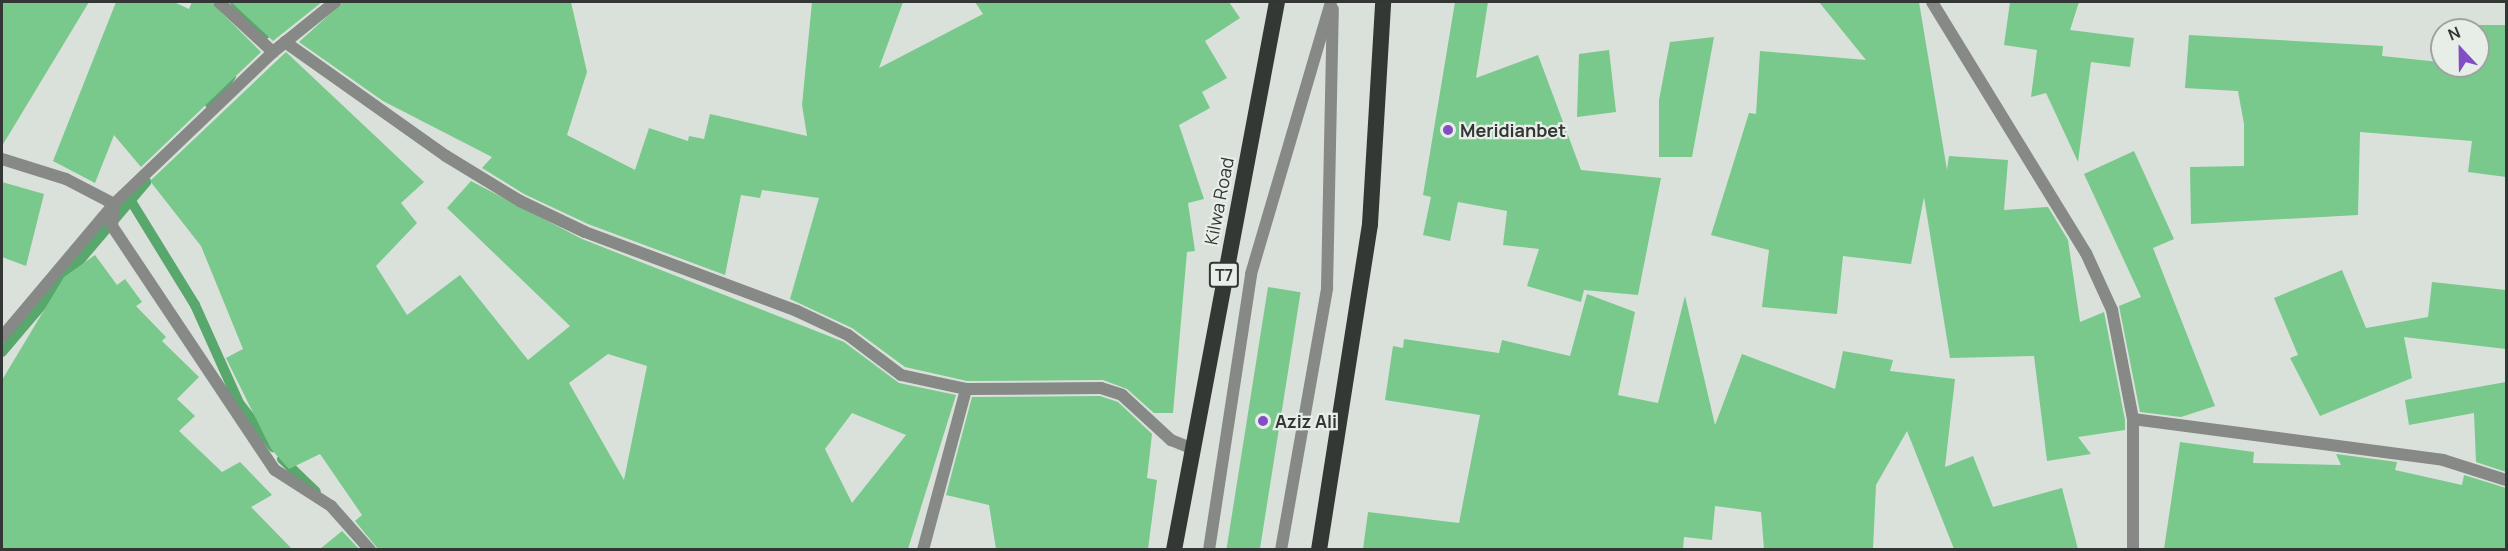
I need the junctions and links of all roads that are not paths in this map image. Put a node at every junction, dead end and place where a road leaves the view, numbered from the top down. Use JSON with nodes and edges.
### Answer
{"nodes":[{"id":1,"x":219,"y":2,"type":"edge"},
{"id":2,"x":335,"y":2,"type":"edge"},
{"id":3,"x":1277,"y":2,"type":"edge"},
{"id":4,"x":1332,"y":2,"type":"edge"},
{"id":5,"x":1383,"y":2,"type":"edge"},
{"id":6,"x":1932,"y":2,"type":"edge"},
{"id":7,"x":285,"y":42,"type":"junction"},
{"id":8,"x":273,"y":52,"type":"junction"},
{"id":9,"x":2,"y":159,"type":"edge"},
{"id":10,"x":114,"y":204,"type":"junction"},
{"id":11,"x":2,"y":337,"type":"edge"},
{"id":12,"x":966,"y":389,"type":"junction"},
{"id":13,"x":2133,"y":419,"type":"junction"},
{"id":14,"x":1191,"y":448,"type":"junction"},
{"id":15,"x":2506,"y":480,"type":"edge"},
{"id":16,"x":370,"y":549,"type":"edge"},
{"id":17,"x":922,"y":549,"type":"edge"},
{"id":18,"x":1174,"y":549,"type":"edge"},
{"id":19,"x":1209,"y":549,"type":"edge"},
{"id":20,"x":1281,"y":549,"type":"edge"},
{"id":21,"x":1319,"y":549,"type":"edge"},
{"id":22,"x":2133,"y":549,"type":"edge"}],
"edges":[{"from":1,"to":8,"type":"street"},
{"from":2,"to":7,"type":"street"},
{"from":3,"to":14,"type":"highway","name":"Kilwa Road","number":"T7"},
{"from":4,"to":19,"type":"street"},
{"from":4,"to":20,"type":"street"},
{"from":5,"to":21,"type":"highway"},
{"from":6,"to":13,"type":"street"},
{"from":7,"to":8,"type":"street"},
{"from":7,"to":12,"type":"street"},
{"from":8,"to":10,"type":"street"},
{"from":9,"to":10,"type":"street"},
{"from":10,"to":11,"type":"street"},
{"from":10,"to":16,"type":"street"},
{"from":12,"to":14,"type":"street"},
{"from":12,"to":17,"type":"street"},
{"from":13,"to":15,"type":"street"},
{"from":13,"to":22,"type":"street"},
{"from":14,"to":18,"type":"highway","name":"Kilwa Road","number":"T7"}]}
